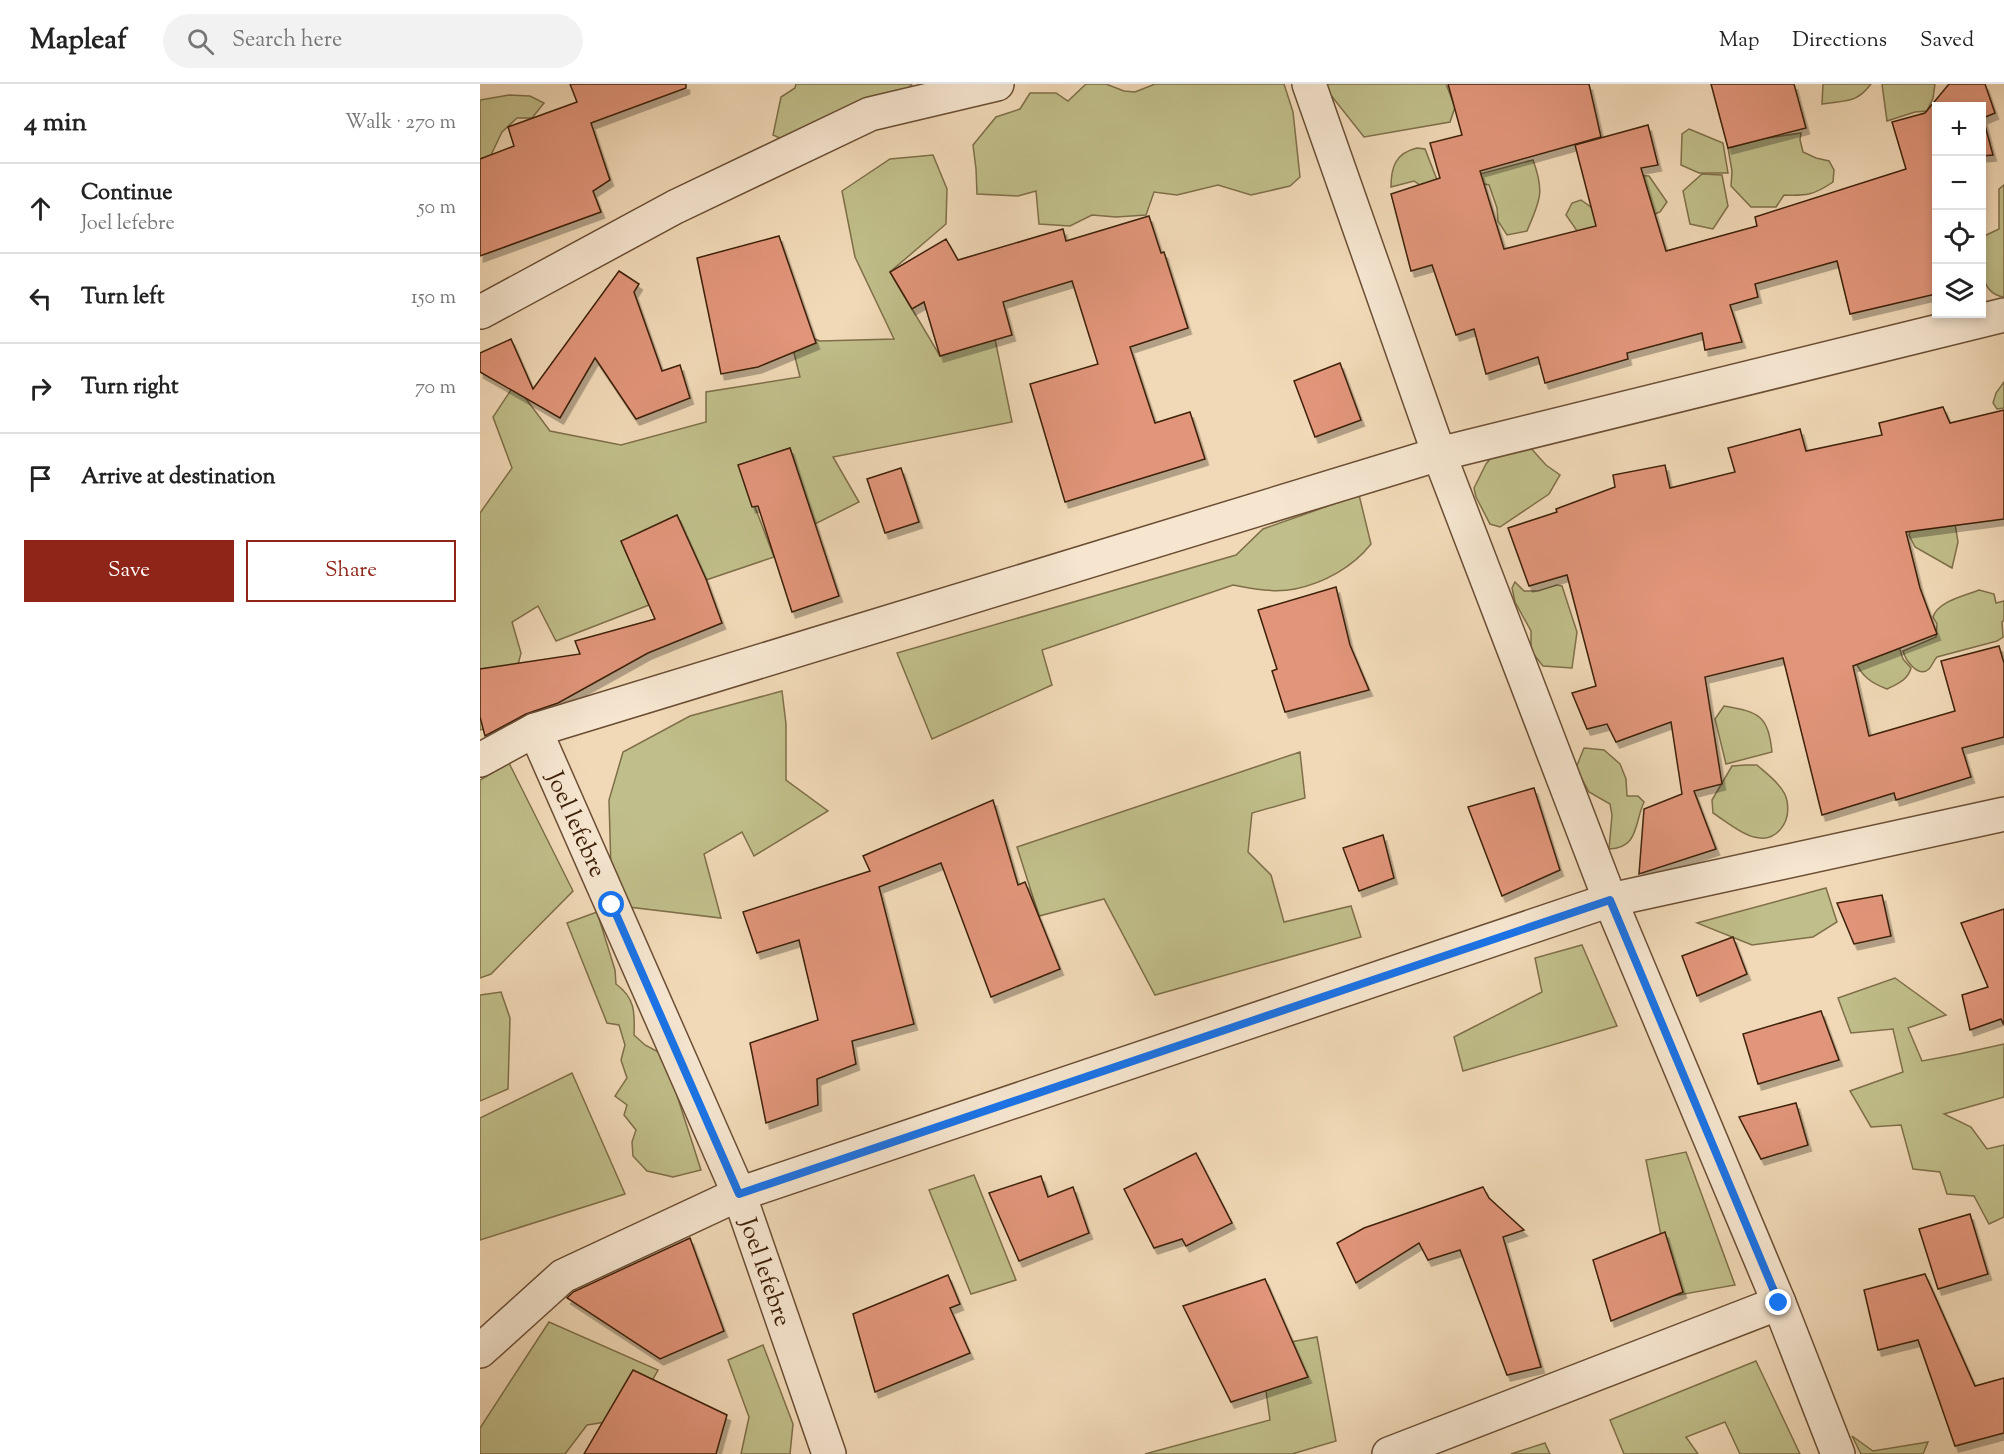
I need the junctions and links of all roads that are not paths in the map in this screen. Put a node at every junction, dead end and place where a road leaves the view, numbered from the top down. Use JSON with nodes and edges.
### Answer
{"nodes":[{"id":1,"x":997,"y":84,"type":"edge"},
{"id":2,"x":1309,"y":84,"type":"edge"},
{"id":3,"x":481,"y":312,"type":"edge"},
{"id":4,"x":2004,"y":315,"type":"edge"},
{"id":5,"x":1439,"y":454,"type":"junction"},
{"id":6,"x":535,"y":730,"type":"junction"},
{"id":7,"x":480,"y":760,"type":"edge"},
{"id":8,"x":2004,"y":814,"type":"edge"},
{"id":9,"x":1610,"y":900,"type":"junction"},
{"id":10,"x":739,"y":1194,"type":"junction"},
{"id":11,"x":1779,"y":1303,"type":"junction"},
{"id":12,"x":480,"y":1351,"type":"edge"},
{"id":13,"x":829,"y":1454,"type":"edge"},
{"id":14,"x":1389,"y":1454,"type":"edge"},
{"id":15,"x":1838,"y":1454,"type":"edge"}],
"edges":[{"from":1,"to":3,"type":"street"},
{"from":2,"to":5,"type":"street"},
{"from":4,"to":5,"type":"street"},
{"from":5,"to":6,"type":"street"},
{"from":5,"to":9,"type":"street"},
{"from":6,"to":7,"type":"street"},
{"from":6,"to":10,"type":"street","name":"Joel lefebre"},
{"from":8,"to":9,"type":"street"},
{"from":9,"to":10,"type":"street"},
{"from":9,"to":11,"type":"street"},
{"from":10,"to":12,"type":"street"},
{"from":10,"to":13,"type":"street","name":"Joel lefebre"},
{"from":11,"to":14,"type":"street"},
{"from":11,"to":15,"type":"street"}]}
